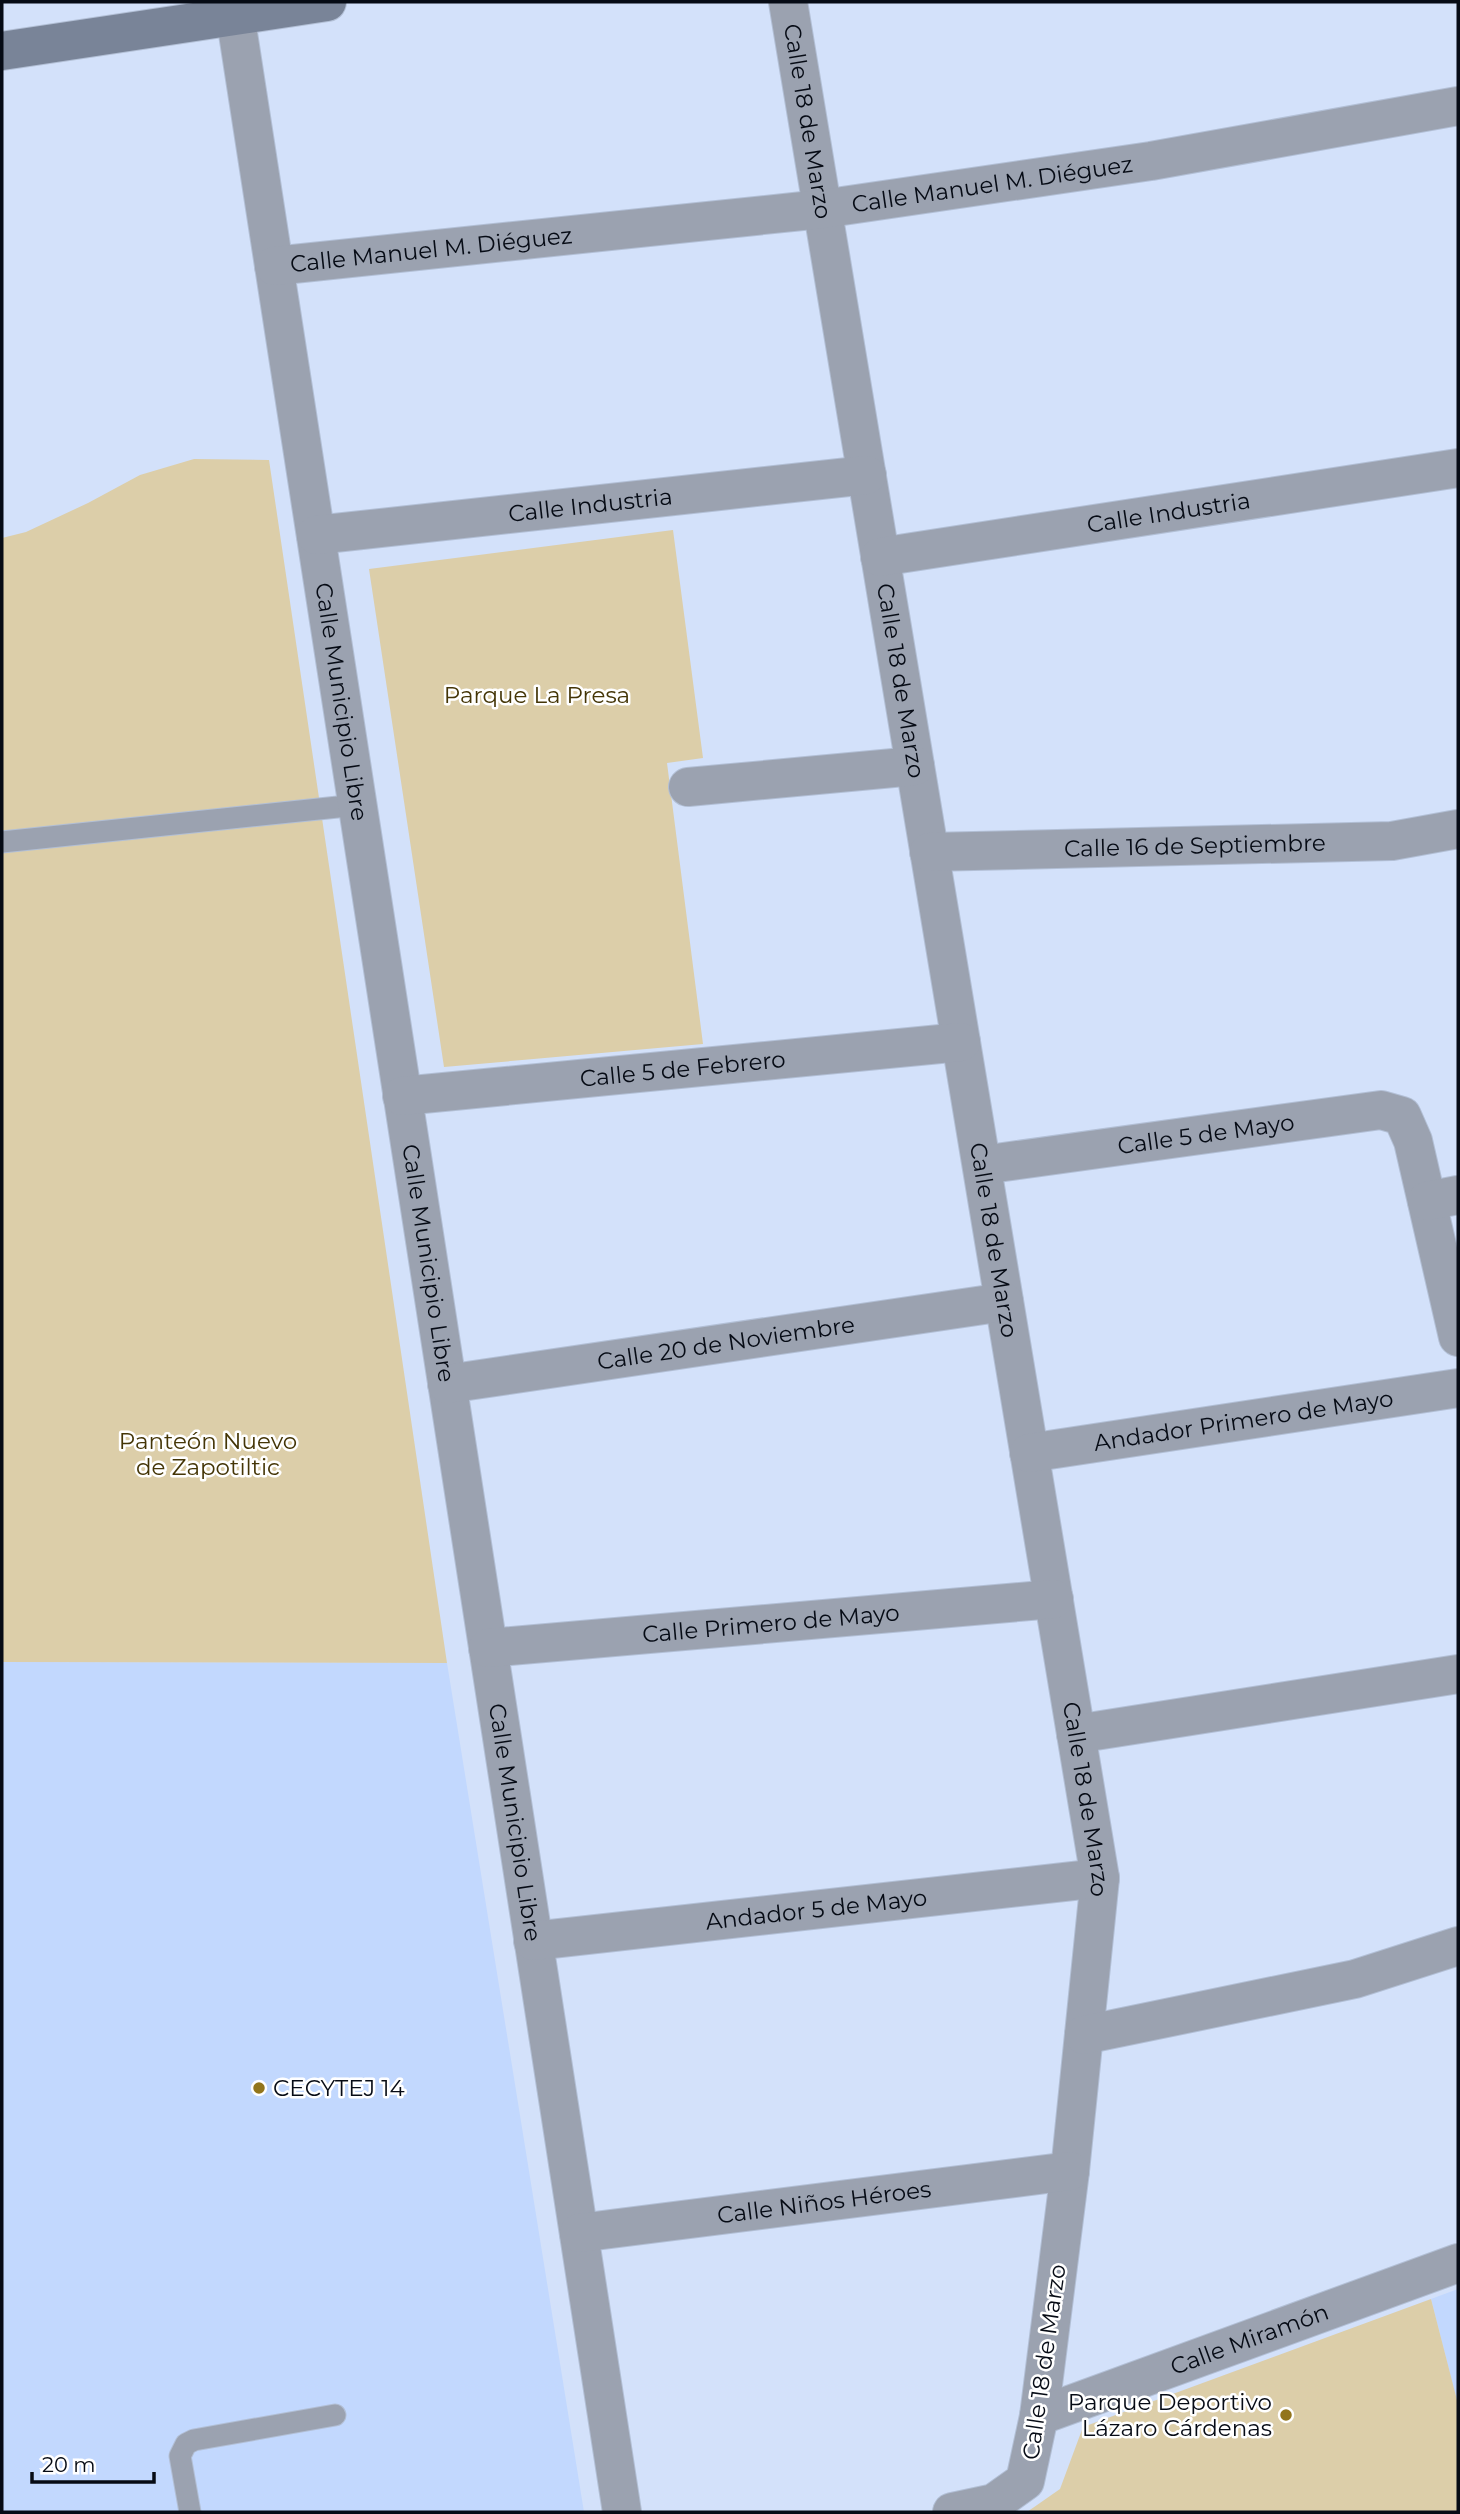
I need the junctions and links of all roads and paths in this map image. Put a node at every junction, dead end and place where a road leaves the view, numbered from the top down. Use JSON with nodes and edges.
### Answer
{"nodes":[{"id":1,"x":327,"y":2,"type":"edge"},
{"id":2,"x":788,"y":2,"type":"edge"},
{"id":3,"x":235,"y":14,"type":"junction"},
{"id":4,"x":2,"y":51,"type":"edge"},
{"id":5,"x":1458,"y":106,"type":"edge"},
{"id":6,"x":822,"y":209,"type":"junction"},
{"id":7,"x":274,"y":266,"type":"junction"},
{"id":8,"x":1458,"y":468,"type":"edge"},
{"id":9,"x":867,"y":475,"type":"junction"},
{"id":10,"x":316,"y":535,"type":"junction"},
{"id":11,"x":880,"y":557,"type":"junction"},
{"id":12,"x":915,"y":766,"type":"junction"},
{"id":13,"x":688,"y":787,"type":"dead end"},
{"id":14,"x":357,"y":805,"type":"junction"},
{"id":15,"x":1458,"y":828,"type":"edge"},
{"id":16,"x":2,"y":842,"type":"edge"},
{"id":17,"x":929,"y":852,"type":"junction"},
{"id":18,"x":961,"y":1042,"type":"junction"},
{"id":19,"x":402,"y":1096,"type":"junction"},
{"id":20,"x":982,"y":1166,"type":"junction"},
{"id":21,"x":1443,"y":1198,"type":"edge"},
{"id":22,"x":1004,"y":1302,"type":"junction"},
{"id":23,"x":1458,"y":1336,"type":"edge"},
{"id":24,"x":447,"y":1384,"type":"junction"},
{"id":25,"x":1458,"y":1388,"type":"edge"},
{"id":26,"x":1029,"y":1453,"type":"junction"},
{"id":27,"x":1054,"y":1599,"type":"junction"},
{"id":28,"x":488,"y":1648,"type":"junction"},
{"id":29,"x":1458,"y":1674,"type":"edge"},
{"id":30,"x":1076,"y":1734,"type":"junction"},
{"id":31,"x":1100,"y":1878,"type":"junction"},
{"id":32,"x":533,"y":1941,"type":"junction"},
{"id":33,"x":1458,"y":1946,"type":"edge"},
{"id":34,"x":1084,"y":2035,"type":"junction"},
{"id":35,"x":1070,"y":2171,"type":"junction"},
{"id":36,"x":579,"y":2233,"type":"junction"},
{"id":37,"x":1458,"y":2263,"type":"edge"},
{"id":38,"x":335,"y":2415,"type":"dead end"},
{"id":39,"x":1040,"y":2416,"type":"junction"},
{"id":40,"x":190,"y":2512,"type":"edge"},
{"id":41,"x":622,"y":2512,"type":"edge"},
{"id":42,"x":951,"y":2512,"type":"edge"}],
"edges":[{"from":1,"to":3,"type":"street"},
{"from":2,"to":6,"type":"street","name":"Calle 18 de Marzo"},
{"from":3,"to":4,"type":"street"},
{"from":3,"to":7,"type":"street","name":"Calle Municipio Libre"},
{"from":5,"to":6,"type":"street","name":"Calle Manuel M. Diéguez"},
{"from":6,"to":7,"type":"street","name":"Calle Manuel M. Diéguez"},
{"from":6,"to":9,"type":"street","name":"Calle 18 de Marzo"},
{"from":7,"to":10,"type":"street","name":"Calle Municipio Libre"},
{"from":8,"to":11,"type":"street","name":"Calle Industria"},
{"from":9,"to":10,"type":"street","name":"Calle Industria"},
{"from":9,"to":11,"type":"street","name":"Calle 18 de Marzo"},
{"from":10,"to":14,"type":"street","name":"Calle Municipio Libre"},
{"from":11,"to":12,"type":"street","name":"Calle 18 de Marzo"},
{"from":12,"to":13,"type":"street"},
{"from":12,"to":17,"type":"street","name":"Calle 18 de Marzo"},
{"from":14,"to":16,"type":"lane"},
{"from":14,"to":19,"type":"street","name":"Calle Municipio Libre"},
{"from":15,"to":17,"type":"street","name":"Calle 16 de Septiembre"},
{"from":17,"to":18,"type":"street","name":"Calle 18 de Marzo"},
{"from":18,"to":19,"type":"street","name":"Calle 5 de Febrero"},
{"from":18,"to":20,"type":"street","name":"Calle 18 de Marzo"},
{"from":19,"to":24,"type":"street","name":"Calle Municipio Libre"},
{"from":20,"to":21,"type":"street","name":"Calle 5 de Mayo"},
{"from":20,"to":22,"type":"street","name":"Calle 18 de Marzo"},
{"from":21,"to":23,"type":"street"},
{"from":22,"to":24,"type":"street","name":"Calle 20 de Noviembre"},
{"from":22,"to":26,"type":"street","name":"Calle 18 de Marzo"},
{"from":24,"to":28,"type":"street","name":"Calle Municipio Libre"},
{"from":25,"to":26,"type":"street","name":"Andador Primero de Mayo"},
{"from":26,"to":27,"type":"street","name":"Calle 18 de Marzo"},
{"from":27,"to":28,"type":"street","name":"Calle Primero de Mayo"},
{"from":27,"to":30,"type":"street","name":"Calle 18 de Marzo"},
{"from":28,"to":32,"type":"street","name":"Calle Municipio Libre"},
{"from":29,"to":30,"type":"street"},
{"from":30,"to":31,"type":"street","name":"Calle 18 de Marzo"},
{"from":31,"to":32,"type":"street","name":"Andador 5 de Mayo"},
{"from":31,"to":34,"type":"street","name":"Calle 18 de Marzo"},
{"from":32,"to":36,"type":"street","name":"Calle Municipio Libre"},
{"from":33,"to":34,"type":"street"},
{"from":34,"to":35,"type":"street","name":"Calle 18 de Marzo"},
{"from":35,"to":36,"type":"street","name":"Calle Niños Héroes"},
{"from":35,"to":39,"type":"street","name":"Calle 18 de Marzo"},
{"from":36,"to":41,"type":"street","name":"Calle Municipio Libre"},
{"from":37,"to":39,"type":"street","name":"Calle Miramón"},
{"from":38,"to":40,"type":"lane"},
{"from":39,"to":42,"type":"street","name":"Calle 18 de Marzo"}]}
